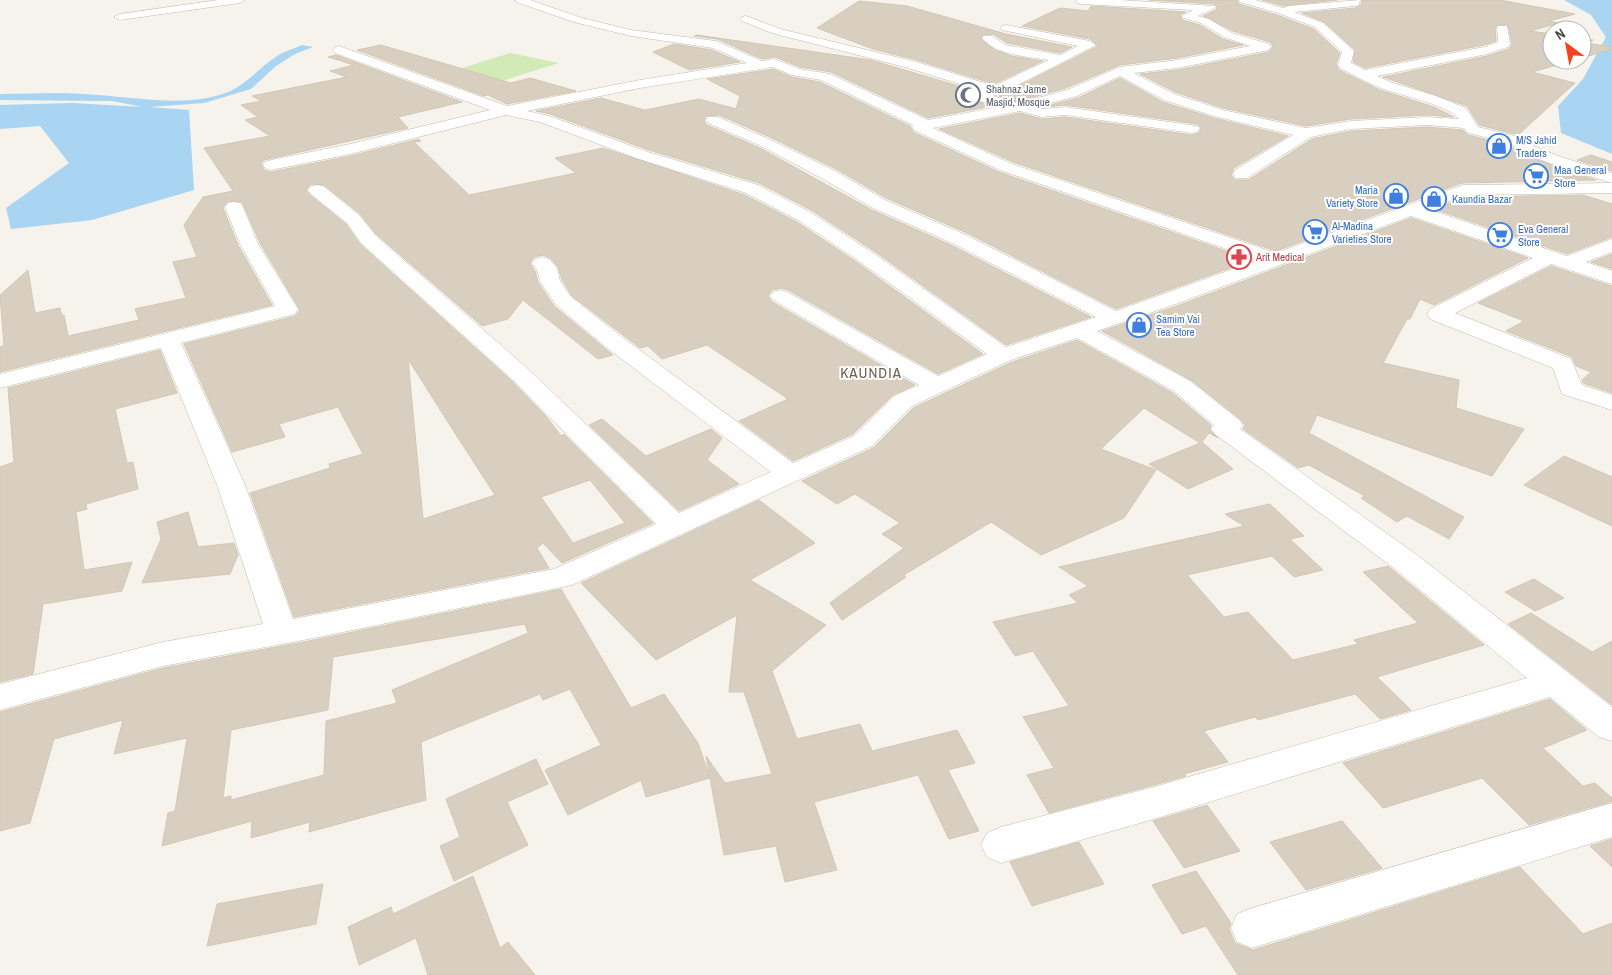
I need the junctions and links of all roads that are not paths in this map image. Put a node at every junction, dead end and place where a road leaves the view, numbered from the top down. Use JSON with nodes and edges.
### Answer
{"nodes":[{"id":1,"x":240,"y":0,"type":"edge"},
{"id":2,"x":520,"y":0,"type":"edge"},
{"id":3,"x":1355,"y":0,"type":"edge"},
{"id":4,"x":1081,"y":1,"type":"edge"},
{"id":5,"x":1242,"y":1,"type":"edge"},
{"id":6,"x":1279,"y":10,"type":"junction"},
{"id":7,"x":120,"y":17,"type":"dead end"},
{"id":8,"x":746,"y":19,"type":"dead end"},
{"id":9,"x":1006,"y":28,"type":"dead end"},
{"id":10,"x":1503,"y":28,"type":"dead end"},
{"id":11,"x":988,"y":38,"type":"dead end"},
{"id":12,"x":338,"y":50,"type":"dead end"},
{"id":13,"x":1062,"y":59,"type":"junction"},
{"id":14,"x":762,"y":65,"type":"junction"},
{"id":15,"x":1120,"y":71,"type":"junction"},
{"id":16,"x":1361,"y":75,"type":"junction"},
{"id":17,"x":994,"y":91,"type":"junction"},
{"id":18,"x":1167,"y":96,"type":"junction"},
{"id":19,"x":1015,"y":107,"type":"junction"},
{"id":20,"x":507,"y":111,"type":"junction"},
{"id":21,"x":1117,"y":118,"type":"junction"},
{"id":22,"x":713,"y":120,"type":"dead end"},
{"id":23,"x":1470,"y":124,"type":"junction"},
{"id":24,"x":926,"y":125,"type":"junction"},
{"id":25,"x":1192,"y":129,"type":"dead end"},
{"id":26,"x":1306,"y":133,"type":"junction"},
{"id":27,"x":272,"y":165,"type":"dead end"},
{"id":28,"x":1241,"y":174,"type":"dead end"},
{"id":29,"x":1612,"y":178,"type":"edge"},
{"id":30,"x":1612,"y":188,"type":"edge"},
{"id":31,"x":317,"y":190,"type":"dead end"},
{"id":32,"x":234,"y":207,"type":"dead end"},
{"id":33,"x":1412,"y":210,"type":"junction"},
{"id":34,"x":1612,"y":245,"type":"edge"},
{"id":35,"x":1276,"y":260,"type":"junction"},
{"id":36,"x":1558,"y":260,"type":"junction"},
{"id":37,"x":542,"y":263,"type":"dead end"},
{"id":38,"x":1612,"y":278,"type":"edge"},
{"id":39,"x":780,"y":296,"type":"dead end"},
{"id":40,"x":1114,"y":318,"type":"junction"},
{"id":41,"x":1079,"y":330,"type":"junction"},
{"id":42,"x":169,"y":340,"type":"junction"},
{"id":43,"x":1003,"y":355,"type":"junction"},
{"id":44,"x":0,"y":381,"type":"edge"},
{"id":45,"x":937,"y":385,"type":"junction"},
{"id":46,"x":1612,"y":403,"type":"edge"},
{"id":47,"x":791,"y":474,"type":"junction"},
{"id":48,"x":676,"y":527,"type":"junction"},
{"id":49,"x":282,"y":633,"type":"junction"},
{"id":50,"x":1556,"y":682,"type":"junction"},
{"id":51,"x":0,"y":697,"type":"edge"},
{"id":52,"x":1612,"y":727,"type":"edge"},
{"id":53,"x":1612,"y":820,"type":"edge"},
{"id":54,"x":1002,"y":845,"type":"dead end"},
{"id":55,"x":1252,"y":928,"type":"dead end"}],
"edges":[{"from":1,"to":7,"type":"street"},
{"from":2,"to":14,"type":"street"},
{"from":3,"to":6,"type":"street"},
{"from":4,"to":15,"type":"street"},
{"from":5,"to":6,"type":"street"},
{"from":6,"to":16,"type":"street"},
{"from":8,"to":17,"type":"street"},
{"from":9,"to":13,"type":"street"},
{"from":10,"to":16,"type":"street"},
{"from":11,"to":13,"type":"street"},
{"from":12,"to":20,"type":"street"},
{"from":13,"to":17,"type":"street"},
{"from":14,"to":20,"type":"street"},
{"from":14,"to":24,"type":"street"},
{"from":15,"to":18,"type":"street"},
{"from":15,"to":19,"type":"street"},
{"from":16,"to":23,"type":"street"},
{"from":17,"to":19,"type":"street"},
{"from":18,"to":21,"type":"street"},
{"from":18,"to":26,"type":"street"},
{"from":19,"to":21,"type":"street"},
{"from":19,"to":24,"type":"street"},
{"from":20,"to":27,"type":"street"},
{"from":20,"to":43,"type":"street"},
{"from":21,"to":25,"type":"street"},
{"from":22,"to":40,"type":"street"},
{"from":23,"to":26,"type":"street"},
{"from":23,"to":29,"type":"street"},
{"from":24,"to":35,"type":"street"},
{"from":26,"to":28,"type":"street"},
{"from":30,"to":33,"type":"street"},
{"from":31,"to":48,"type":"street"},
{"from":32,"to":42,"type":"street"},
{"from":33,"to":35,"type":"street"},
{"from":33,"to":36,"type":"street"},
{"from":34,"to":36,"type":"street"},
{"from":35,"to":40,"type":"street"},
{"from":36,"to":38,"type":"street"},
{"from":36,"to":46,"type":"street"},
{"from":37,"to":47,"type":"street"},
{"from":39,"to":45,"type":"street"},
{"from":40,"to":41,"type":"street"},
{"from":41,"to":43,"type":"street"},
{"from":41,"to":50,"type":"street"},
{"from":42,"to":44,"type":"street"},
{"from":42,"to":49,"type":"street"},
{"from":43,"to":45,"type":"street"},
{"from":45,"to":47,"type":"street"},
{"from":47,"to":48,"type":"street"},
{"from":48,"to":49,"type":"street"},
{"from":49,"to":51,"type":"street"},
{"from":50,"to":52,"type":"street"},
{"from":50,"to":54,"type":"street"},
{"from":53,"to":55,"type":"street"}]}
